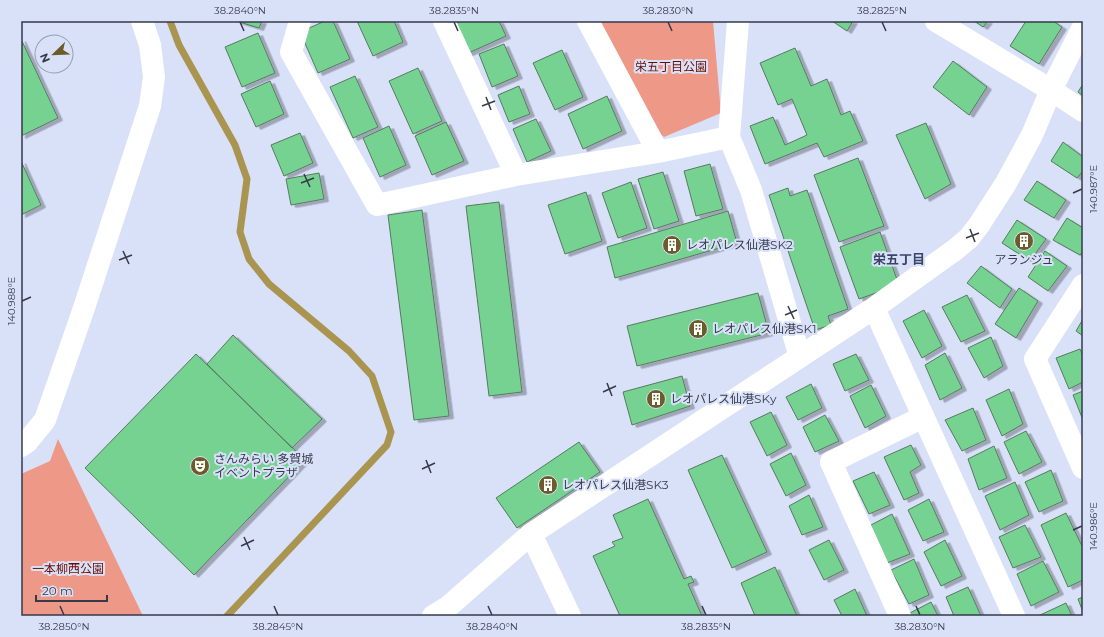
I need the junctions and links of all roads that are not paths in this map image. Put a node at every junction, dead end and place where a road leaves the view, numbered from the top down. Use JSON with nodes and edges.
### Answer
{"nodes":[{"id":1,"x":142,"y":21,"type":"edge"},
{"id":2,"x":300,"y":21,"type":"edge"},
{"id":3,"x":444,"y":21,"type":"edge"},
{"id":4,"x":588,"y":21,"type":"edge"},
{"id":5,"x":738,"y":21,"type":"edge"},
{"id":6,"x":936,"y":21,"type":"edge"},
{"id":7,"x":1083,"y":27,"type":"edge"},
{"id":8,"x":1052,"y":90,"type":"junction"},
{"id":9,"x":1083,"y":111,"type":"edge"},
{"id":10,"x":729,"y":137,"type":"junction"},
{"id":11,"x":658,"y":152,"type":"junction"},
{"id":12,"x":516,"y":175,"type":"junction"},
{"id":13,"x":1083,"y":285,"type":"edge"},
{"id":14,"x":874,"y":308,"type":"junction"},
{"id":15,"x":800,"y":357,"type":"junction"},
{"id":16,"x":923,"y":417,"type":"junction"},
{"id":17,"x":21,"y":446,"type":"edge"},
{"id":18,"x":1083,"y":468,"type":"edge"},
{"id":19,"x":531,"y":534,"type":"junction"},
{"id":20,"x":433,"y":616,"type":"edge"},
{"id":21,"x":570,"y":616,"type":"edge"},
{"id":22,"x":900,"y":616,"type":"edge"},
{"id":23,"x":1014,"y":616,"type":"edge"}],
"edges":[{"from":1,"to":17,"type":"street"},
{"from":2,"to":12,"type":"street"},
{"from":3,"to":12,"type":"street"},
{"from":4,"to":11,"type":"street"},
{"from":5,"to":10,"type":"street"},
{"from":6,"to":8,"type":"street"},
{"from":7,"to":8,"type":"street"},
{"from":8,"to":9,"type":"street"},
{"from":8,"to":14,"type":"street"},
{"from":10,"to":11,"type":"street"},
{"from":10,"to":15,"type":"street"},
{"from":11,"to":12,"type":"street"},
{"from":13,"to":18,"type":"street"},
{"from":14,"to":15,"type":"street"},
{"from":14,"to":16,"type":"street"},
{"from":15,"to":19,"type":"street"},
{"from":16,"to":22,"type":"street"},
{"from":16,"to":23,"type":"street"},
{"from":19,"to":20,"type":"street"},
{"from":19,"to":21,"type":"street"}]}
